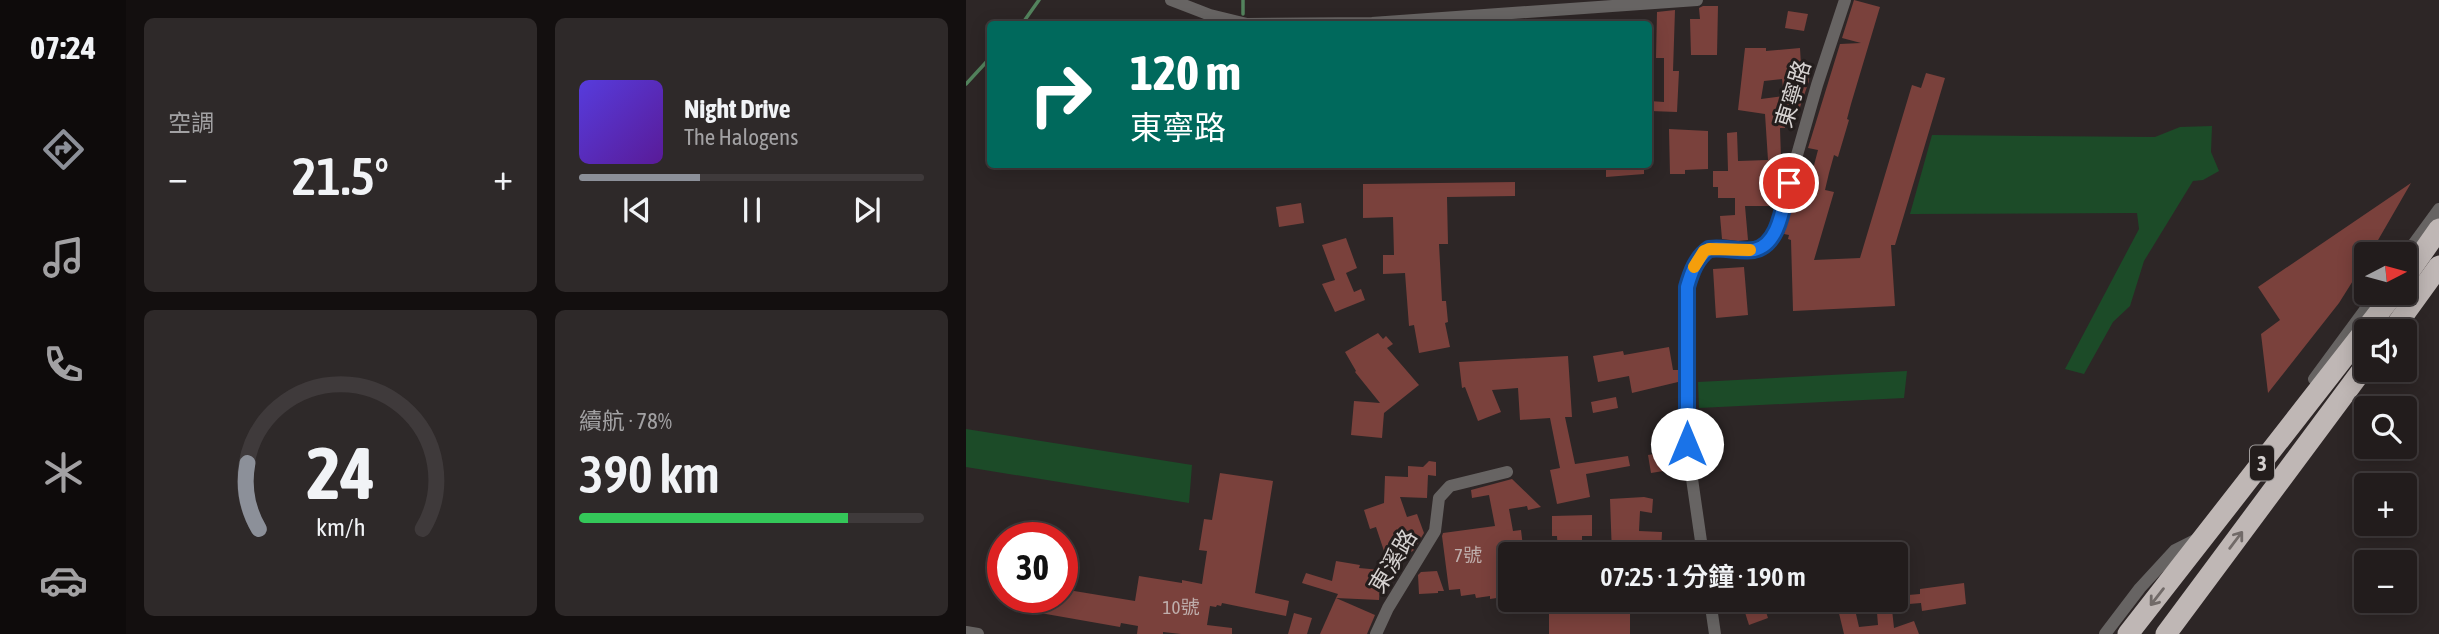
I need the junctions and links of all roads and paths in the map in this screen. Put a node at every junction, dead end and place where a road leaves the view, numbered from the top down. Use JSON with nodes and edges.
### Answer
{"nodes":[{"id":1,"x":1171,"y":0,"type":"edge"},
{"id":2,"x":1697,"y":0,"type":"edge"},
{"id":3,"x":1845,"y":0,"type":"edge"},
{"id":4,"x":1238,"y":21,"type":"edge"},
{"id":5,"x":1400,"y":21,"type":"edge"},
{"id":6,"x":2439,"y":209,"type":"edge"},
{"id":7,"x":2439,"y":229,"type":"edge"},
{"id":8,"x":2415,"y":242,"type":"edge"},
{"id":9,"x":2417,"y":260,"type":"edge"},
{"id":10,"x":2439,"y":267,"type":"edge"},
{"id":11,"x":2368,"y":305,"type":"edge"},
{"id":12,"x":2385,"y":305,"type":"edge"},
{"id":13,"x":2401,"y":319,"type":"edge"},
{"id":14,"x":2354,"y":381,"type":"edge"},
{"id":15,"x":1507,"y":472,"type":"dead end"},
{"id":16,"x":1701,"y":542,"type":"edge"},
{"id":17,"x":1711,"y":612,"type":"edge"},
{"id":18,"x":966,"y":632,"type":"edge"},
{"id":19,"x":978,"y":634,"type":"edge"},
{"id":20,"x":1376,"y":634,"type":"edge"},
{"id":21,"x":1714,"y":634,"type":"edge"},
{"id":22,"x":2105,"y":634,"type":"edge"},
{"id":23,"x":2128,"y":634,"type":"edge"},
{"id":24,"x":2166,"y":634,"type":"edge"}],
"edges":[{"from":1,"to":4,"type":"street"},
{"from":2,"to":5,"type":"street"},
{"from":3,"to":16,"type":"street","name":"東寧路"},
{"from":6,"to":8,"type":"street"},
{"from":7,"to":9,"type":"highway"},
{"from":10,"to":13,"type":"highway"},
{"from":11,"to":22,"type":"street"},
{"from":12,"to":23,"type":"highway","number":"3","one_way":true},
{"from":24,"to":14,"type":"highway","number":"3","one_way":true},
{"from":15,"to":20,"type":"street","name":"東溪路"},
{"from":17,"to":21,"type":"street"},
{"from":18,"to":19,"type":"street"}]}
